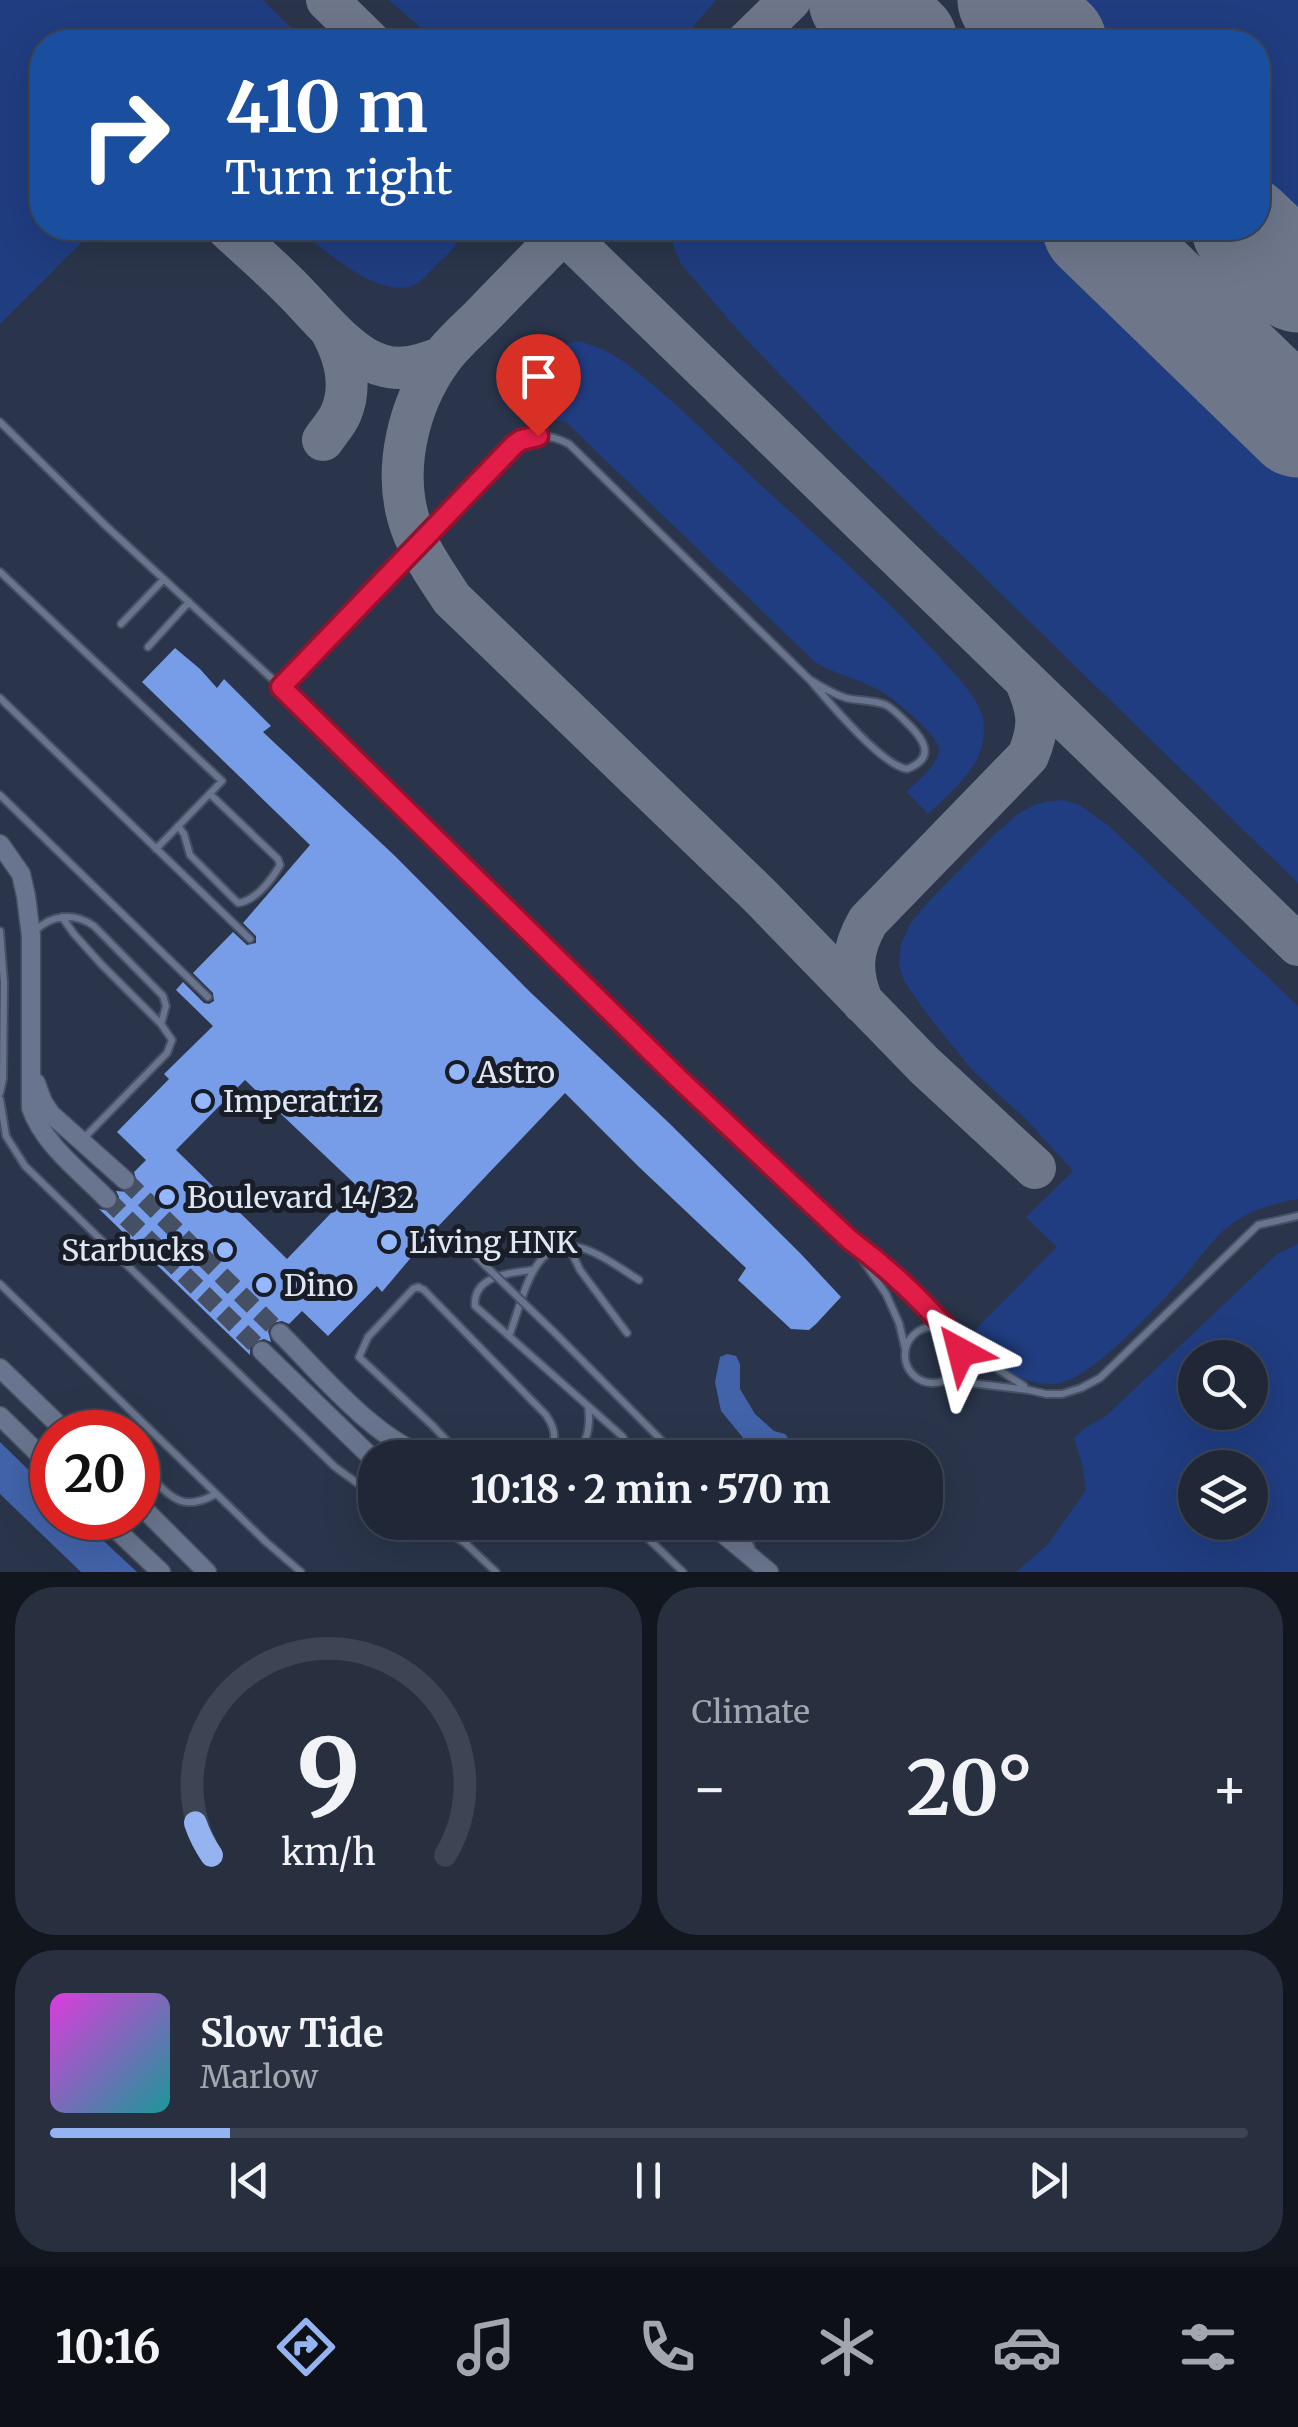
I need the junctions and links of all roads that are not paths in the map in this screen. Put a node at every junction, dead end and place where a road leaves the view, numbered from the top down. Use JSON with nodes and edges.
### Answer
{"nodes":[{"id":1,"x":0,"y":426,"type":"edge"},
{"id":2,"x":0,"y":572,"type":"edge"},
{"id":3,"x":164,"y":579,"type":"junction"},
{"id":4,"x":189,"y":602,"type":"junction"},
{"id":5,"x":121,"y":624,"type":"dead end"},
{"id":6,"x":148,"y":647,"type":"dead end"},
{"id":7,"x":810,"y":680,"type":"junction"},
{"id":8,"x":281,"y":687,"type":"junction"},
{"id":9,"x":0,"y":698,"type":"edge"},
{"id":10,"x":209,"y":794,"type":"junction"},
{"id":11,"x":0,"y":795,"type":"edge"},
{"id":12,"x":178,"y":826,"type":"junction"},
{"id":13,"x":0,"y":844,"type":"edge"},
{"id":14,"x":156,"y":848,"type":"junction"},
{"id":15,"x":62,"y":916,"type":"junction"},
{"id":16,"x":0,"y":931,"type":"edge"},
{"id":17,"x":31,"y":936,"type":"junction"},
{"id":18,"x":250,"y":939,"type":"dead end"},
{"id":19,"x":2,"y":986,"type":"edge"},
{"id":20,"x":208,"y":997,"type":"dead end"},
{"id":21,"x":161,"y":1024,"type":"junction"},
{"id":22,"x":32,"y":1071,"type":"junction"},
{"id":23,"x":1,"y":1078,"type":"edge"},
{"id":24,"x":0,"y":1096,"type":"edge"},
{"id":25,"x":80,"y":1142,"type":"junction"},
{"id":26,"x":125,"y":1180,"type":"tunnel mouth"},
{"id":27,"x":107,"y":1198,"type":"tunnel mouth"},
{"id":28,"x":1298,"y":1216,"type":"edge"},
{"id":29,"x":850,"y":1240,"type":"junction"},
{"id":30,"x":464,"y":1245,"type":"dead end"},
{"id":31,"x":569,"y":1246,"type":"junction"},
{"id":32,"x":532,"y":1270,"type":"junction"},
{"id":33,"x":639,"y":1280,"type":"dead end"},
{"id":34,"x":0,"y":1284,"type":"edge"},
{"id":35,"x":948,"y":1331,"type":"junction"},
{"id":36,"x":627,"y":1332,"type":"dead end"},
{"id":37,"x":280,"y":1333,"type":"tunnel mouth"},
{"id":38,"x":508,"y":1336,"type":"junction"},
{"id":39,"x":959,"y":1343,"type":"junction"},
{"id":40,"x":905,"y":1348,"type":"junction"},
{"id":41,"x":262,"y":1351,"type":"tunnel mouth"},
{"id":42,"x":0,"y":1368,"type":"edge"},
{"id":43,"x":946,"y":1380,"type":"junction"},
{"id":44,"x":1030,"y":1390,"type":"junction"},
{"id":45,"x":588,"y":1405,"type":"junction"},
{"id":46,"x":43,"y":1410,"type":"edge"},
{"id":47,"x":0,"y":1416,"type":"edge"},
{"id":48,"x":394,"y":1440,"type":"edge"},
{"id":49,"x":445,"y":1440,"type":"edge"},
{"id":50,"x":555,"y":1440,"type":"edge"},
{"id":51,"x":585,"y":1440,"type":"edge"},
{"id":52,"x":625,"y":1440,"type":"edge"},
{"id":53,"x":662,"y":1440,"type":"edge"},
{"id":54,"x":358,"y":1444,"type":"edge"},
{"id":55,"x":30,"y":1445,"type":"edge"},
{"id":56,"x":358,"y":1484,"type":"edge"},
{"id":57,"x":160,"y":1485,"type":"edge"},
{"id":58,"x":216,"y":1494,"type":"junction"},
{"id":59,"x":160,"y":1524,"type":"edge"},
{"id":60,"x":127,"y":1540,"type":"edge"},
{"id":61,"x":459,"y":1540,"type":"edge"},
{"id":62,"x":468,"y":1540,"type":"edge"},
{"id":63,"x":650,"y":1540,"type":"edge"},
{"id":64,"x":730,"y":1540,"type":"edge"},
{"id":65,"x":748,"y":1540,"type":"edge"},
{"id":66,"x":465,"y":1544,"type":"junction"},
{"id":67,"x":765,"y":1569,"type":"edge"},
{"id":68,"x":160,"y":1572,"type":"edge"},
{"id":69,"x":207,"y":1572,"type":"edge"},
{"id":70,"x":301,"y":1572,"type":"edge"},
{"id":71,"x":496,"y":1572,"type":"edge"},
{"id":72,"x":683,"y":1572,"type":"edge"}],
"edges":[{"from":1,"to":3,"type":"lane"},
{"from":2,"to":10,"type":"lane"},
{"from":3,"to":4,"type":"lane"},
{"from":3,"to":5,"type":"lane"},
{"from":4,"to":6,"type":"lane"},
{"from":4,"to":8,"type":"lane"},
{"from":7,"to":7,"type":"lane"},
{"from":7,"to":8,"type":"lane"},
{"from":8,"to":29,"type":"lane"},
{"from":9,"to":14,"type":"lane"},
{"from":10,"to":12,"type":"lane"},
{"from":10,"to":12,"type":"lane"},
{"from":11,"to":20,"type":"lane"},
{"from":12,"to":14,"type":"lane"},
{"from":13,"to":17,"type":"main road"},
{"from":14,"to":18,"type":"lane"},
{"from":15,"to":17,"type":"lane"},
{"from":15,"to":21,"type":"lane"},
{"from":15,"to":21,"type":"lane"},
{"from":16,"to":19,"type":"lane"},
{"from":17,"to":22,"type":"main road"},
{"from":19,"to":23,"type":"lane"},
{"from":21,"to":25,"type":"lane"},
{"from":22,"to":25,"type":"main road"},
{"from":22,"to":27,"type":"main road"},
{"from":23,"to":24,"type":"lane"},
{"from":24,"to":56,"type":"lane"},
{"from":25,"to":26,"type":"main road"},
{"from":28,"to":44,"type":"lane"},
{"from":29,"to":35,"type":"lane"},
{"from":29,"to":40,"type":"lane"},
{"from":30,"to":53,"type":"lane","bridge":true},
{"from":31,"to":32,"type":"lane"},
{"from":31,"to":33,"type":"lane"},
{"from":31,"to":36,"type":"lane"},
{"from":32,"to":38,"type":"lane"},
{"from":32,"to":38,"type":"lane"},
{"from":34,"to":58,"type":"lane"},
{"from":35,"to":39,"type":"lane"},
{"from":35,"to":40,"type":"lane"},
{"from":37,"to":48,"type":"main road"},
{"from":38,"to":45,"type":"lane"},
{"from":39,"to":43,"type":"lane"},
{"from":39,"to":44,"type":"lane"},
{"from":40,"to":43,"type":"lane"},
{"from":41,"to":54,"type":"main road"},
{"from":42,"to":46,"type":"main road"},
{"from":43,"to":44,"type":"lane"},
{"from":45,"to":51,"type":"lane"},
{"from":45,"to":52,"type":"lane"},
{"from":47,"to":55,"type":"main road"},
{"from":49,"to":50,"type":"lane"},
{"from":57,"to":58,"type":"lane"},
{"from":58,"to":70,"type":"lane"},
{"from":59,"to":69,"type":"main road"},
{"from":60,"to":68,"type":"main road"},
{"from":61,"to":66,"type":"lane"},
{"from":62,"to":66,"type":"lane"},
{"from":63,"to":72,"type":"lane"},
{"from":64,"to":67,"type":"main road"},
{"from":65,"to":67,"type":"lane"},
{"from":66,"to":71,"type":"lane"}]}
